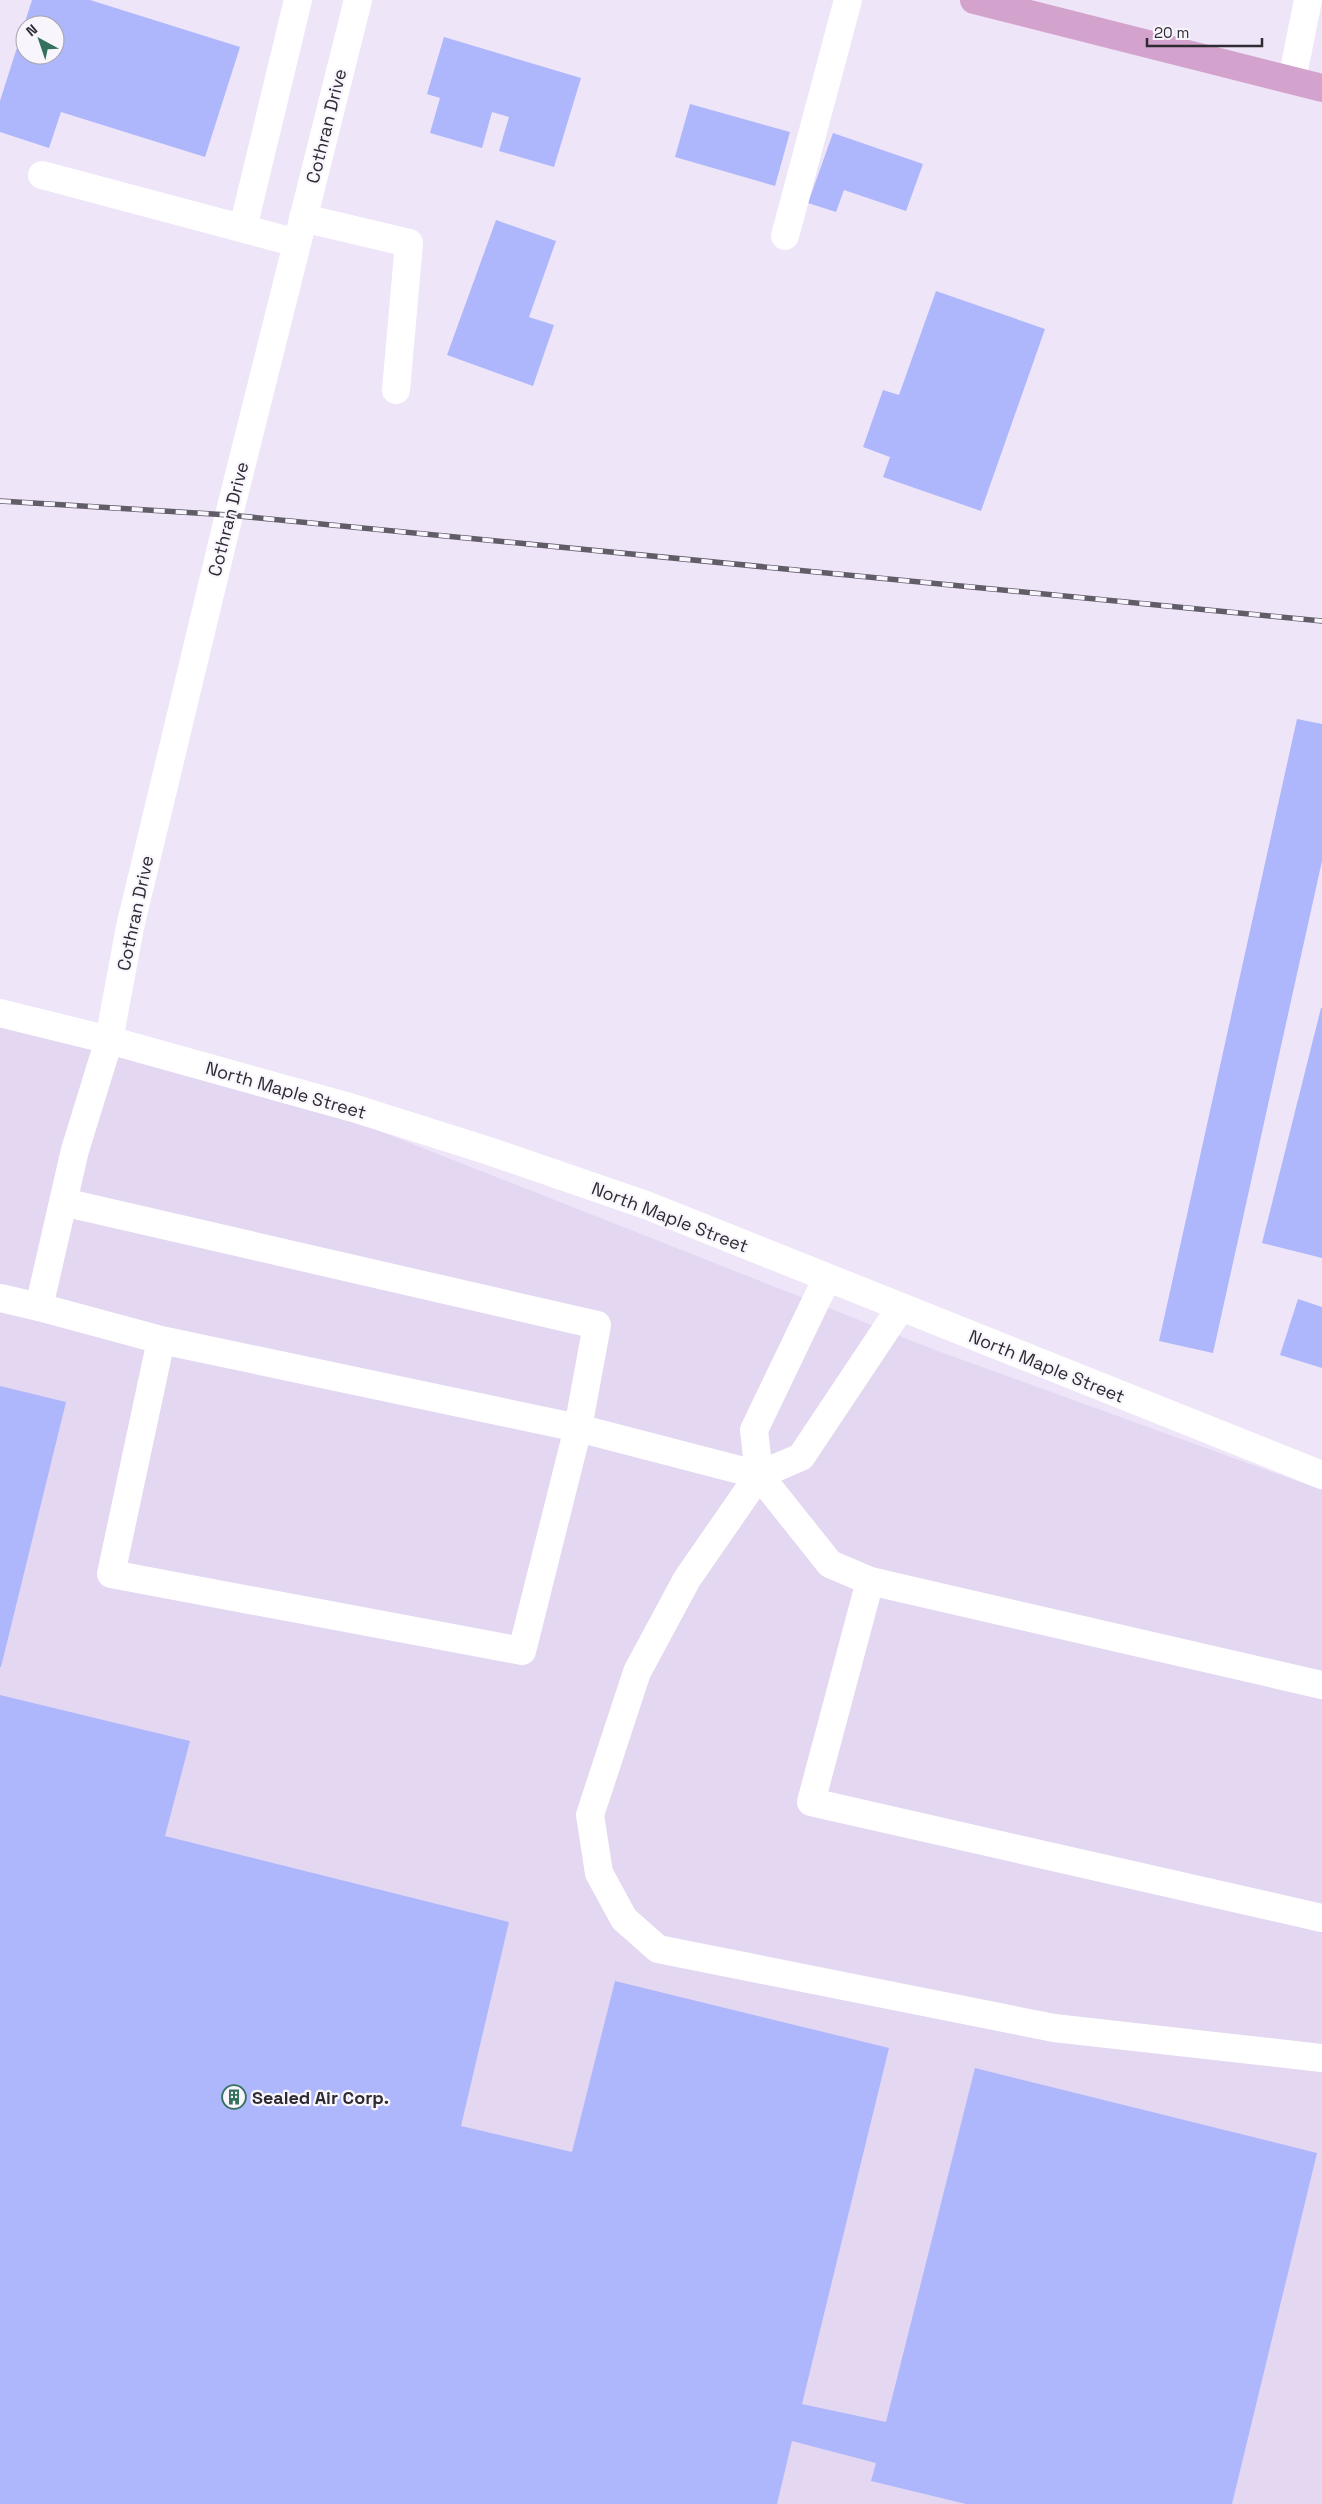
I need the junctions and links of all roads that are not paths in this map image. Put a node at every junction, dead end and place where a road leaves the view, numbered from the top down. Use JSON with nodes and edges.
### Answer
{"nodes":[{"id":1,"x":298,"y":0,"type":"edge"},
{"id":2,"x":848,"y":0,"type":"edge"},
{"id":3,"x":974,"y":0,"type":"edge"},
{"id":4,"x":1308,"y":0,"type":"edge"},
{"id":5,"x":351,"y":2,"type":"edge"},
{"id":6,"x":1292,"y":80,"type":"junction"},
{"id":7,"x":1322,"y":88,"type":"edge"},
{"id":8,"x":42,"y":175,"type":"dead end"},
{"id":9,"x":243,"y":228,"type":"junction"},
{"id":10,"x":300,"y":230,"type":"junction"},
{"id":11,"x":785,"y":236,"type":"dead end"},
{"id":12,"x":396,"y":390,"type":"dead end"},
{"id":13,"x":0,"y":1013,"type":"edge"},
{"id":14,"x":109,"y":1040,"type":"junction"},
{"id":15,"x":63,"y":1202,"type":"junction"},
{"id":16,"x":827,"y":1278,"type":"junction"},
{"id":17,"x":0,"y":1298,"type":"edge"},
{"id":18,"x":38,"y":1307,"type":"junction"},
{"id":19,"x":901,"y":1307,"type":"junction"},
{"id":20,"x":161,"y":1340,"type":"junction"},
{"id":21,"x":578,"y":1428,"type":"junction"},
{"id":22,"x":759,"y":1475,"type":"junction"},
{"id":23,"x":1322,"y":1475,"type":"edge"},
{"id":24,"x":870,"y":1581,"type":"junction"},
{"id":25,"x":1322,"y":1685,"type":"edge"},
{"id":26,"x":1322,"y":1918,"type":"edge"},
{"id":27,"x":1322,"y":2058,"type":"edge"}],
"edges":[{"from":1,"to":9,"type":"street"},
{"from":2,"to":11,"type":"street"},
{"from":3,"to":6,"type":"main road"},
{"from":4,"to":6,"type":"street"},
{"from":5,"to":10,"type":"street","name":"Cothran Drive"},
{"from":6,"to":7,"type":"main road"},
{"from":8,"to":9,"type":"street"},
{"from":9,"to":10,"type":"street"},
{"from":10,"to":12,"type":"street"},
{"from":10,"to":14,"type":"street","name":"Cothran Drive"},
{"from":13,"to":14,"type":"street","name":"North Maple Street"},
{"from":14,"to":15,"type":"street","name":"Cothran Drive"},
{"from":14,"to":16,"type":"street","name":"North Maple Street"},
{"from":15,"to":18,"type":"street","name":"Cothran Drive"},
{"from":15,"to":21,"type":"street"},
{"from":16,"to":19,"type":"street","name":"North Maple Street"},
{"from":16,"to":22,"type":"street"},
{"from":17,"to":18,"type":"street"},
{"from":18,"to":20,"type":"street"},
{"from":19,"to":22,"type":"street"},
{"from":19,"to":23,"type":"street","name":"North Maple Street"},
{"from":20,"to":21,"type":"street"},
{"from":20,"to":21,"type":"street"},
{"from":21,"to":22,"type":"street"},
{"from":22,"to":24,"type":"street"},
{"from":22,"to":27,"type":"street"},
{"from":24,"to":25,"type":"street"},
{"from":24,"to":26,"type":"street"}]}
